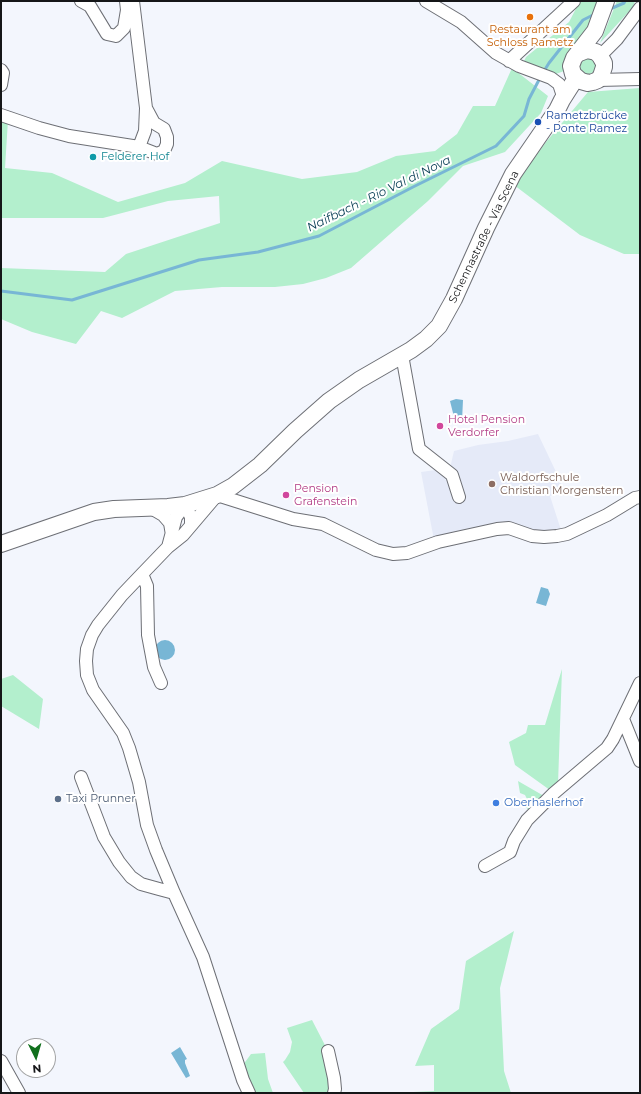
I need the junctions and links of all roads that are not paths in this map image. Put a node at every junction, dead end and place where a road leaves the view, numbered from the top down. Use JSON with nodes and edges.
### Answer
{"nodes":[{"id":1,"x":81,"y":1,"type":"edge"},
{"id":2,"x":126,"y":1,"type":"edge"},
{"id":3,"x":133,"y":1,"type":"edge"},
{"id":4,"x":426,"y":1,"type":"edge"},
{"id":5,"x":574,"y":1,"type":"edge"},
{"id":6,"x":606,"y":1,"type":"edge"},
{"id":7,"x":640,"y":8,"type":"edge"},
{"id":8,"x":596,"y":28,"type":"junction"},
{"id":9,"x":600,"y":57,"type":"junction"},
{"id":10,"x":575,"y":58,"type":"junction"},
{"id":11,"x":514,"y":64,"type":"junction"},
{"id":12,"x":1,"y":70,"type":"edge"},
{"id":13,"x":637,"y":79,"type":"edge"},
{"id":14,"x":587,"y":80,"type":"junction"},
{"id":15,"x":555,"y":81,"type":"junction"},
{"id":16,"x":1,"y":85,"type":"edge"},
{"id":17,"x":559,"y":105,"type":"junction"},
{"id":18,"x":146,"y":108,"type":"junction"},
{"id":19,"x":1,"y":115,"type":"edge"},
{"id":20,"x":139,"y":147,"type":"junction"},
{"id":21,"x":402,"y":355,"type":"junction"},
{"id":22,"x":217,"y":494,"type":"junction"},
{"id":23,"x":459,"y":496,"type":"dead end"},
{"id":24,"x":640,"y":497,"type":"edge"},
{"id":25,"x":185,"y":505,"type":"junction"},
{"id":26,"x":151,"y":508,"type":"junction"},
{"id":27,"x":191,"y":524,"type":"junction"},
{"id":28,"x":170,"y":542,"type":"junction"},
{"id":29,"x":1,"y":544,"type":"edge"},
{"id":30,"x":142,"y":574,"type":"junction"},
{"id":31,"x":161,"y":683,"type":"dead end"},
{"id":32,"x":640,"y":683,"type":"edge"},
{"id":33,"x":622,"y":719,"type":"junction"},
{"id":34,"x":640,"y":761,"type":"edge"},
{"id":35,"x":81,"y":777,"type":"dead end"},
{"id":36,"x":485,"y":866,"type":"dead end"},
{"id":37,"x":174,"y":893,"type":"junction"},
{"id":38,"x":328,"y":1051,"type":"dead end"},
{"id":39,"x":1,"y":1061,"type":"edge"},
{"id":40,"x":19,"y":1093,"type":"edge"},
{"id":41,"x":249,"y":1093,"type":"edge"},
{"id":42,"x":334,"y":1093,"type":"edge"}],
"edges":[{"from":1,"to":2,"type":"street"},
{"from":3,"to":18,"type":"street"},
{"from":4,"to":11,"type":"street"},
{"from":5,"to":11,"type":"street"},
{"from":6,"to":8,"type":"main road"},
{"from":7,"to":9,"type":"street"},
{"from":8,"to":9,"type":"main road"},
{"from":8,"to":10,"type":"main road"},
{"from":9,"to":10,"type":"main road"},
{"from":9,"to":13,"type":"street"},
{"from":9,"to":14,"type":"main road"},
{"from":10,"to":14,"type":"main road"},
{"from":10,"to":15,"type":"street"},
{"from":11,"to":15,"type":"street"},
{"from":12,"to":16,"type":"street"},
{"from":13,"to":14,"type":"street"},
{"from":14,"to":15,"type":"street"},
{"from":14,"to":17,"type":"main road","name":"Schennastraße - Via Scena"},
{"from":15,"to":17,"type":"street"},
{"from":17,"to":21,"type":"main road","name":"Schennastraße - Via Scena"},
{"from":18,"to":20,"type":"street"},
{"from":18,"to":20,"type":"street"},
{"from":19,"to":20,"type":"street"},
{"from":21,"to":22,"type":"main road","name":"Schennastraße - Via Scena"},
{"from":21,"to":23,"type":"street"},
{"from":22,"to":24,"type":"street"},
{"from":22,"to":25,"type":"main road","name":"Schennastraße - Via Scena"},
{"from":22,"to":27,"type":"street","name":"Schennastraße - Via Scena"},
{"from":25,"to":26,"type":"main road","name":"Schennastraße - Via Scena"},
{"from":25,"to":27,"type":"street"},
{"from":25,"to":28,"type":"street"},
{"from":26,"to":28,"type":"street"},
{"from":26,"to":29,"type":"main road","name":"Schennastraße - Via Scena"},
{"from":27,"to":28,"type":"street","name":"Schennastraße - Via Scena"},
{"from":28,"to":30,"type":"street","name":"Schennastraße - Via Scena"},
{"from":30,"to":31,"type":"street"},
{"from":30,"to":37,"type":"street","name":"Schennastraße - Via Scena"},
{"from":32,"to":33,"type":"street"},
{"from":33,"to":34,"type":"street"},
{"from":33,"to":36,"type":"street"},
{"from":35,"to":37,"type":"street"},
{"from":37,"to":41,"type":"street","name":"Schennastraße - Via Scena"},
{"from":38,"to":42,"type":"street"},
{"from":39,"to":40,"type":"street"}]}
